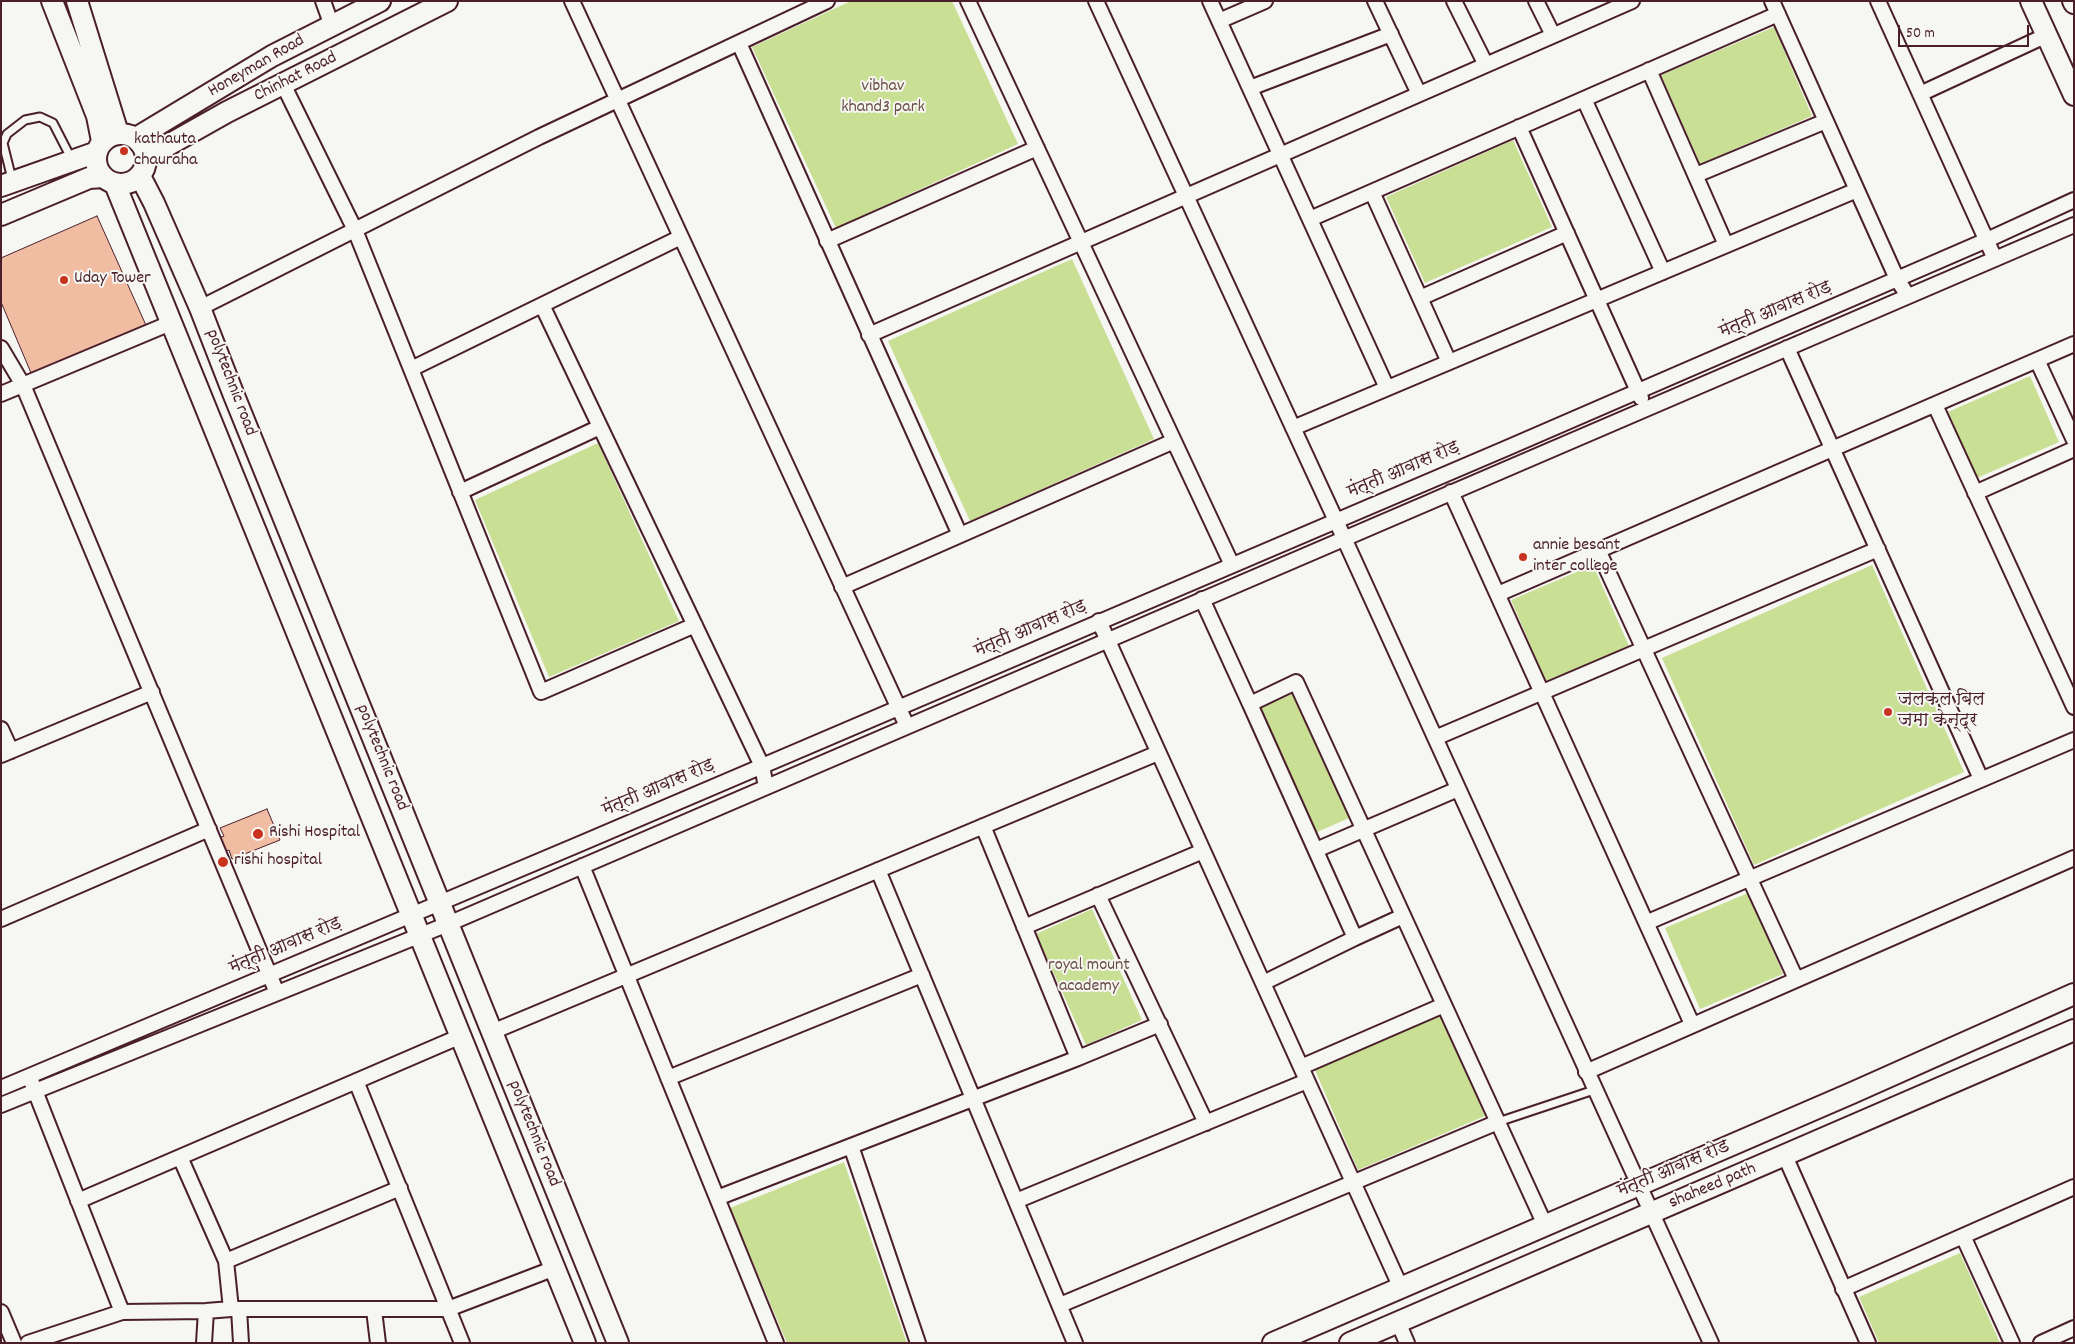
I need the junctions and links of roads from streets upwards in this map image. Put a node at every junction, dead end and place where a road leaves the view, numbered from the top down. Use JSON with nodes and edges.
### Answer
{"nodes":[{"id":1,"x":52,"y":1,"type":"edge"},
{"id":2,"x":77,"y":1,"type":"edge"},
{"id":3,"x":323,"y":1,"type":"edge"},
{"id":4,"x":380,"y":1,"type":"edge"},
{"id":5,"x":447,"y":1,"type":"edge"},
{"id":6,"x":572,"y":1,"type":"edge"},
{"id":7,"x":827,"y":1,"type":"edge"},
{"id":8,"x":968,"y":1,"type":"edge"},
{"id":9,"x":1096,"y":1,"type":"edge"},
{"id":10,"x":1210,"y":1,"type":"edge"},
{"id":11,"x":1265,"y":1,"type":"edge"},
{"id":12,"x":1375,"y":1,"type":"edge"},
{"id":13,"x":1454,"y":1,"type":"edge"},
{"id":14,"x":1536,"y":1,"type":"edge"},
{"id":15,"x":1632,"y":1,"type":"edge"},
{"id":16,"x":1878,"y":1,"type":"edge"},
{"id":17,"x":2031,"y":1,"type":"edge"},
{"id":18,"x":1615,"y":4,"type":"edge"},
{"id":19,"x":1775,"y":7,"type":"edge"},
{"id":20,"x":1219,"y":21,"type":"junction"},
{"id":21,"x":332,"y":26,"type":"junction"},
{"id":22,"x":1390,"y":34,"type":"junction"},
{"id":23,"x":1553,"y":35,"type":"junction"},
{"id":24,"x":2047,"y":35,"type":"junction"},
{"id":25,"x":739,"y":43,"type":"junction"},
{"id":26,"x":1486,"y":65,"type":"junction"},
{"id":27,"x":1649,"y":70,"type":"junction"},
{"id":28,"x":283,"y":84,"type":"junction"},
{"id":29,"x":1250,"y":88,"type":"junction"},
{"id":30,"x":1419,"y":94,"type":"junction"},
{"id":31,"x":1920,"y":94,"type":"junction"},
{"id":32,"x":2074,"y":95,"type":"edge"},
{"id":33,"x":1584,"y":99,"type":"junction"},
{"id":34,"x":618,"y":100,"type":"junction"},
{"id":35,"x":1826,"y":121,"type":"junction"},
{"id":36,"x":1519,"y":128,"type":"junction"},
{"id":37,"x":113,"y":141,"type":"junction"},
{"id":38,"x":1037,"y":148,"type":"junction"},
{"id":39,"x":1280,"y":155,"type":"junction"},
{"id":40,"x":147,"y":157,"type":"junction"},
{"id":41,"x":1696,"y":175,"type":"junction"},
{"id":42,"x":140,"y":176,"type":"junction"},
{"id":43,"x":103,"y":180,"type":"junction"},
{"id":44,"x":7,"y":184,"type":"edge"},
{"id":45,"x":1857,"y":190,"type":"junction"},
{"id":46,"x":1372,"y":192,"type":"junction"},
{"id":47,"x":1186,"y":196,"type":"junction"},
{"id":48,"x":2074,"y":200,"type":"edge"},
{"id":49,"x":1,"y":215,"type":"edge"},
{"id":50,"x":1310,"y":219,"type":"junction"},
{"id":51,"x":2074,"y":225,"type":"edge"},
{"id":52,"x":355,"y":230,"type":"junction"},
{"id":53,"x":1567,"y":233,"type":"junction"},
{"id":54,"x":681,"y":237,"type":"junction"},
{"id":55,"x":827,"y":240,"type":"junction"},
{"id":56,"x":1987,"y":240,"type":"junction"},
{"id":57,"x":1081,"y":242,"type":"junction"},
{"id":58,"x":1726,"y":245,"type":"junction"},
{"id":59,"x":1995,"y":259,"type":"junction"},
{"id":60,"x":1662,"y":272,"type":"junction"},
{"id":61,"x":1897,"y":279,"type":"junction"},
{"id":62,"x":1908,"y":296,"type":"junction"},
{"id":63,"x":1420,"y":298,"type":"junction"},
{"id":64,"x":1597,"y":300,"type":"junction"},
{"id":65,"x":542,"y":305,"type":"junction"},
{"id":66,"x":200,"y":308,"type":"junction"},
{"id":67,"x":173,"y":322,"type":"junction"},
{"id":68,"x":870,"y":335,"type":"junction"},
{"id":69,"x":2074,"y":344,"type":"edge"},
{"id":70,"x":1,"y":348,"type":"edge"},
{"id":71,"x":1787,"y":348,"type":"junction"},
{"id":72,"x":2037,"y":360,"type":"junction"},
{"id":73,"x":1449,"y":362,"type":"junction"},
{"id":74,"x":411,"y":369,"type":"junction"},
{"id":75,"x":23,"y":385,"type":"junction"},
{"id":76,"x":1387,"y":388,"type":"junction"},
{"id":77,"x":1638,"y":391,"type":"junction"},
{"id":78,"x":1,"y":394,"type":"edge"},
{"id":79,"x":1934,"y":405,"type":"junction"},
{"id":80,"x":1646,"y":408,"type":"junction"},
{"id":81,"x":600,"y":427,"type":"junction"},
{"id":82,"x":1294,"y":428,"type":"junction"},
{"id":83,"x":2074,"y":440,"type":"edge"},
{"id":84,"x":1174,"y":441,"type":"junction"},
{"id":85,"x":2074,"y":448,"type":"edge"},
{"id":86,"x":1832,"y":449,"type":"junction"},
{"id":87,"x":460,"y":492,"type":"junction"},
{"id":88,"x":1451,"y":492,"type":"junction"},
{"id":89,"x":1975,"y":493,"type":"junction"},
{"id":90,"x":1336,"y":520,"type":"junction"},
{"id":91,"x":960,"y":535,"type":"junction"},
{"id":92,"x":1344,"y":538,"type":"junction"},
{"id":93,"x":1878,"y":549,"type":"junction"},
{"id":94,"x":1598,"y":550,"type":"junction"},
{"id":95,"x":1232,"y":564,"type":"junction"},
{"id":96,"x":842,"y":587,"type":"junction"},
{"id":97,"x":1498,"y":594,"type":"junction"},
{"id":98,"x":1202,"y":599,"type":"junction"},
{"id":99,"x":1099,"y":621,"type":"junction"},
{"id":100,"x":695,"y":625,"type":"junction"},
{"id":101,"x":1108,"y":640,"type":"junction"},
{"id":102,"x":1643,"y":649,"type":"junction"},
{"id":103,"x":152,"y":692,"type":"junction"},
{"id":104,"x":1542,"y":692,"type":"junction"},
{"id":105,"x":1250,"y":704,"type":"junction"},
{"id":106,"x":2074,"y":707,"type":"edge"},
{"id":107,"x":898,"y":708,"type":"junction"},
{"id":108,"x":907,"y":726,"type":"junction"},
{"id":109,"x":1,"y":729,"type":"edge"},
{"id":110,"x":1435,"y":738,"type":"junction"},
{"id":111,"x":2074,"y":740,"type":"edge"},
{"id":112,"x":1158,"y":752,"type":"junction"},
{"id":113,"x":6,"y":753,"type":"edge"},
{"id":114,"x":762,"y":766,"type":"junction"},
{"id":115,"x":1981,"y":779,"type":"junction"},
{"id":116,"x":766,"y":787,"type":"junction"},
{"id":117,"x":1458,"y":789,"type":"junction"},
{"id":118,"x":982,"y":826,"type":"junction"},
{"id":119,"x":209,"y":829,"type":"junction"},
{"id":120,"x":1364,"y":829,"type":"junction"},
{"id":121,"x":1316,"y":850,"type":"junction"},
{"id":122,"x":1203,"y":851,"type":"junction"},
{"id":123,"x":2074,"y":858,"type":"edge"},
{"id":124,"x":582,"y":866,"type":"junction"},
{"id":125,"x":878,"y":870,"type":"junction"},
{"id":126,"x":1750,"y":879,"type":"junction"},
{"id":127,"x":1098,"y":896,"type":"junction"},
{"id":128,"x":439,"y":903,"type":"junction"},
{"id":129,"x":412,"y":914,"type":"junction"},
{"id":130,"x":1403,"y":916,"type":"junction"},
{"id":131,"x":1,"y":918,"type":"edge"},
{"id":132,"x":1648,"y":922,"type":"junction"},
{"id":133,"x":448,"y":924,"type":"junction"},
{"id":134,"x":1024,"y":927,"type":"junction"},
{"id":135,"x":420,"y":935,"type":"junction"},
{"id":136,"x":1355,"y":938,"type":"junction"},
{"id":137,"x":270,"y":975,"type":"junction"},
{"id":138,"x":922,"y":975,"type":"junction"},
{"id":139,"x":627,"y":976,"type":"junction"},
{"id":140,"x":1796,"y":979,"type":"junction"},
{"id":141,"x":1263,"y":983,"type":"junction"},
{"id":142,"x":277,"y":993,"type":"junction"},
{"id":143,"x":2074,"y":994,"type":"edge"},
{"id":144,"x":1444,"y":1005,"type":"junction"},
{"id":145,"x":1160,"y":1024,"type":"junction"},
{"id":146,"x":1692,"y":1024,"type":"junction"},
{"id":147,"x":2074,"y":1030,"type":"edge"},
{"id":148,"x":492,"y":1032,"type":"junction"},
{"id":149,"x":461,"y":1036,"type":"junction"},
{"id":150,"x":1078,"y":1058,"type":"junction"},
{"id":151,"x":1301,"y":1067,"type":"junction"},
{"id":152,"x":1586,"y":1072,"type":"junction"},
{"id":153,"x":29,"y":1076,"type":"junction"},
{"id":154,"x":668,"y":1078,"type":"junction"},
{"id":155,"x":356,"y":1081,"type":"junction"},
{"id":156,"x":1307,"y":1081,"type":"junction"},
{"id":157,"x":1,"y":1088,"type":"edge"},
{"id":158,"x":35,"y":1091,"type":"junction"},
{"id":159,"x":973,"y":1098,"type":"junction"},
{"id":160,"x":1,"y":1105,"type":"edge"},
{"id":161,"x":1206,"y":1122,"type":"junction"},
{"id":162,"x":1498,"y":1122,"type":"junction"},
{"id":163,"x":851,"y":1146,"type":"junction"},
{"id":164,"x":1785,"y":1156,"type":"junction"},
{"id":165,"x":180,"y":1157,"type":"junction"},
{"id":166,"x":1353,"y":1183,"type":"junction"},
{"id":167,"x":1638,"y":1185,"type":"junction"},
{"id":168,"x":2074,"y":1186,"type":"edge"},
{"id":169,"x":400,"y":1188,"type":"junction"},
{"id":170,"x":717,"y":1198,"type":"junction"},
{"id":171,"x":78,"y":1201,"type":"junction"},
{"id":172,"x":1016,"y":1201,"type":"junction"},
{"id":173,"x":1651,"y":1214,"type":"junction"},
{"id":174,"x":1545,"y":1225,"type":"junction"},
{"id":175,"x":1963,"y":1236,"type":"junction"},
{"id":176,"x":226,"y":1261,"type":"junction"},
{"id":177,"x":555,"y":1268,"type":"junction"},
{"id":178,"x":1401,"y":1288,"type":"junction"},
{"id":179,"x":1843,"y":1288,"type":"junction"},
{"id":180,"x":1060,"y":1305,"type":"junction"},
{"id":181,"x":235,"y":1309,"type":"junction"},
{"id":182,"x":448,"y":1309,"type":"junction"},
{"id":183,"x":374,"y":1310,"type":"junction"},
{"id":184,"x":206,"y":1311,"type":"junction"},
{"id":185,"x":1,"y":1312,"type":"edge"},
{"id":186,"x":122,"y":1312,"type":"junction"},
{"id":187,"x":1398,"y":1322,"type":"junction"},
{"id":188,"x":2074,"y":1328,"type":"edge"},
{"id":189,"x":14,"y":1343,"type":"edge"},
{"id":190,"x":28,"y":1343,"type":"edge"},
{"id":191,"x":204,"y":1343,"type":"edge"},
{"id":192,"x":242,"y":1343,"type":"edge"},
{"id":193,"x":378,"y":1343,"type":"edge"},
{"id":194,"x":462,"y":1343,"type":"edge"},
{"id":195,"x":585,"y":1343,"type":"edge"},
{"id":196,"x":618,"y":1343,"type":"edge"},
{"id":197,"x":776,"y":1343,"type":"edge"},
{"id":198,"x":918,"y":1343,"type":"edge"},
{"id":199,"x":1075,"y":1343,"type":"edge"},
{"id":200,"x":1273,"y":1343,"type":"edge"},
{"id":201,"x":1350,"y":1343,"type":"edge"},
{"id":202,"x":1407,"y":1343,"type":"edge"},
{"id":203,"x":1711,"y":1343,"type":"edge"},
{"id":204,"x":1868,"y":1343,"type":"edge"},
{"id":205,"x":2012,"y":1343,"type":"edge"},
{"id":206,"x":2041,"y":1343,"type":"edge"}],
"edges":[{"from":1,"to":37,"type":"street"},
{"from":2,"to":37,"type":"street"},
{"from":3,"to":21,"type":"street"},
{"from":4,"to":21,"type":"street","name":"Honeyman Road"},
{"from":5,"to":28,"type":"street","name":"Chinhat Road"},
{"from":6,"to":34,"type":"street"},
{"from":7,"to":25,"type":"street"},
{"from":8,"to":38,"type":"street"},
{"from":9,"to":47,"type":"street"},
{"from":10,"to":20,"type":"street"},
{"from":11,"to":20,"type":"street"},
{"from":12,"to":22,"type":"street"},
{"from":13,"to":26,"type":"street"},
{"from":14,"to":23,"type":"street"},
{"from":15,"to":18,"type":"street"},
{"from":16,"to":31,"type":"street"},
{"from":17,"to":24,"type":"street"},
{"from":18,"to":23,"type":"street"},
{"from":19,"to":27,"type":"street"},
{"from":19,"to":35,"type":"street"},
{"from":20,"to":29,"type":"street"},
{"from":21,"to":37,"type":"street","name":"Honeyman Road"},
{"from":22,"to":29,"type":"street"},
{"from":22,"to":30,"type":"street"},
{"from":23,"to":26,"type":"street"},
{"from":24,"to":31,"type":"street"},
{"from":24,"to":32,"type":"street"},
{"from":25,"to":34,"type":"street"},
{"from":25,"to":55,"type":"street"},
{"from":26,"to":30,"type":"street"},
{"from":27,"to":33,"type":"street"},
{"from":27,"to":41,"type":"street"},
{"from":28,"to":40,"type":"street","name":"Chinhat Road"},
{"from":28,"to":52,"type":"street"},
{"from":29,"to":39,"type":"street"},
{"from":30,"to":39,"type":"street"},
{"from":31,"to":56,"type":"street"},
{"from":33,"to":36,"type":"street"},
{"from":33,"to":60,"type":"street"},
{"from":34,"to":52,"type":"street"},
{"from":34,"to":54,"type":"street"},
{"from":35,"to":41,"type":"street"},
{"from":35,"to":45,"type":"street"},
{"from":36,"to":46,"type":"street"},
{"from":36,"to":53,"type":"street"},
{"from":37,"to":40,"type":"street"},
{"from":37,"to":43,"type":"street"},
{"from":37,"to":44,"type":"street","name":"Honeyman Road"},
{"from":38,"to":55,"type":"street"},
{"from":38,"to":57,"type":"street"},
{"from":39,"to":47,"type":"street"},
{"from":39,"to":50,"type":"street"},
{"from":40,"to":42,"type":"street"},
{"from":41,"to":58,"type":"street"},
{"from":42,"to":43,"type":"street"},
{"from":42,"to":66,"type":"street","name":"polytechnic road"},
{"from":43,"to":49,"type":"street"},
{"from":43,"to":67,"type":"street"},
{"from":45,"to":58,"type":"street"},
{"from":45,"to":61,"type":"street"},
{"from":46,"to":50,"type":"street"},
{"from":46,"to":63,"type":"street"},
{"from":47,"to":57,"type":"street"},
{"from":47,"to":82,"type":"street"},
{"from":48,"to":56,"type":"street","name":"मंत्ती आवास रोड़"},
{"from":50,"to":76,"type":"street"},
{"from":51,"to":59,"type":"street"},
{"from":52,"to":66,"type":"street"},
{"from":52,"to":74,"type":"street"},
{"from":53,"to":63,"type":"street"},
{"from":53,"to":64,"type":"street"},
{"from":54,"to":65,"type":"street"},
{"from":54,"to":96,"type":"street"},
{"from":55,"to":68,"type":"street"},
{"from":56,"to":59,"type":"street"},
{"from":56,"to":61,"type":"street","name":"मंत्ती आवास रोड़"},
{"from":57,"to":68,"type":"street"},
{"from":57,"to":84,"type":"street"},
{"from":58,"to":60,"type":"street"},
{"from":59,"to":62,"type":"street"},
{"from":60,"to":64,"type":"street"},
{"from":61,"to":62,"type":"street"},
{"from":61,"to":77,"type":"street","name":"मंत्ती आवास रोड़"},
{"from":62,"to":71,"type":"street"},
{"from":63,"to":73,"type":"street"},
{"from":64,"to":73,"type":"street"},
{"from":64,"to":77,"type":"street"},
{"from":65,"to":74,"type":"street"},
{"from":65,"to":81,"type":"street"},
{"from":66,"to":128,"type":"street","name":"polytechnic road"},
{"from":67,"to":75,"type":"street"},
{"from":67,"to":129,"type":"street"},
{"from":68,"to":91,"type":"street"},
{"from":69,"to":72,"type":"street"},
{"from":70,"to":75,"type":"street"},
{"from":71,"to":80,"type":"street"},
{"from":71,"to":86,"type":"street"},
{"from":72,"to":79,"type":"street"},
{"from":72,"to":83,"type":"street"},
{"from":73,"to":76,"type":"street"},
{"from":74,"to":87,"type":"street"},
{"from":75,"to":78,"type":"street"},
{"from":75,"to":103,"type":"street"},
{"from":76,"to":82,"type":"street"},
{"from":77,"to":80,"type":"street"},
{"from":77,"to":90,"type":"street","name":"मंत्ती आवास रोड़"},
{"from":79,"to":86,"type":"street"},
{"from":79,"to":89,"type":"street"},
{"from":80,"to":88,"type":"street"},
{"from":81,"to":87,"type":"street"},
{"from":81,"to":100,"type":"street"},
{"from":82,"to":90,"type":"street"},
{"from":84,"to":91,"type":"street"},
{"from":84,"to":95,"type":"street"},
{"from":85,"to":89,"type":"street"},
{"from":86,"to":93,"type":"street"},
{"from":86,"to":94,"type":"street"},
{"from":87,"to":100,"type":"street"},
{"from":88,"to":92,"type":"street"},
{"from":88,"to":97,"type":"street"},
{"from":89,"to":106,"type":"street"},
{"from":90,"to":92,"type":"street"},
{"from":90,"to":95,"type":"street","name":"मंत्ती आवास रोड़"},
{"from":91,"to":96,"type":"street"},
{"from":92,"to":98,"type":"street"},
{"from":92,"to":110,"type":"street"},
{"from":93,"to":102,"type":"street"},
{"from":93,"to":115,"type":"street"},
{"from":94,"to":97,"type":"street"},
{"from":94,"to":102,"type":"street"},
{"from":95,"to":99,"type":"street","name":"मंत्ती आवास रोड़"},
{"from":96,"to":107,"type":"street"},
{"from":97,"to":104,"type":"street"},
{"from":98,"to":101,"type":"street"},
{"from":98,"to":105,"type":"street"},
{"from":99,"to":101,"type":"street"},
{"from":99,"to":107,"type":"street","name":"मंत्ती आवास रोड़"},
{"from":100,"to":114,"type":"street"},
{"from":101,"to":108,"type":"street"},
{"from":101,"to":112,"type":"street"},
{"from":102,"to":104,"type":"street"},
{"from":102,"to":126,"type":"street"},
{"from":103,"to":113,"type":"street"},
{"from":103,"to":119,"type":"street"},
{"from":104,"to":110,"type":"street"},
{"from":104,"to":132,"type":"street"},
{"from":105,"to":120,"type":"street"},
{"from":105,"to":121,"type":"street"},
{"from":107,"to":108,"type":"street"},
{"from":107,"to":114,"type":"street","name":"मंत्ती आवास रोड़"},
{"from":108,"to":116,"type":"street"},
{"from":109,"to":113,"type":"street"},
{"from":110,"to":117,"type":"street"},
{"from":111,"to":115,"type":"street"},
{"from":112,"to":118,"type":"street"},
{"from":112,"to":122,"type":"street"},
{"from":114,"to":116,"type":"street"},
{"from":114,"to":128,"type":"street","name":"मंत्ती आवास रोड़"},
{"from":115,"to":126,"type":"street"},
{"from":116,"to":124,"type":"street"},
{"from":117,"to":120,"type":"street"},
{"from":117,"to":152,"type":"street"},
{"from":118,"to":125,"type":"street"},
{"from":118,"to":134,"type":"street"},
{"from":119,"to":131,"type":"street"},
{"from":119,"to":137,"type":"street"},
{"from":120,"to":121,"type":"street"},
{"from":120,"to":130,"type":"street"},
{"from":121,"to":136,"type":"street"},
{"from":122,"to":127,"type":"street"},
{"from":122,"to":141,"type":"street"},
{"from":123,"to":140,"type":"street"},
{"from":124,"to":133,"type":"street"},
{"from":124,"to":139,"type":"street"},
{"from":125,"to":138,"type":"street"},
{"from":125,"to":139,"type":"street"},
{"from":126,"to":132,"type":"street"},
{"from":126,"to":140,"type":"street"},
{"from":127,"to":134,"type":"street"},
{"from":127,"to":145,"type":"street"},
{"from":128,"to":129,"type":"street","name":"मंत्ती आवास रोड़"},
{"from":128,"to":133,"type":"street","name":"polytechnic road"},
{"from":129,"to":135,"type":"street"},
{"from":129,"to":137,"type":"street","name":"मंत्ती आवास रोड़"},
{"from":130,"to":136,"type":"street"},
{"from":130,"to":144,"type":"street"},
{"from":132,"to":146,"type":"street"},
{"from":133,"to":135,"type":"street"},
{"from":133,"to":148,"type":"street","name":"polytechnic road"},
{"from":134,"to":150,"type":"street"},
{"from":135,"to":142,"type":"street"},
{"from":135,"to":149,"type":"street"},
{"from":136,"to":141,"type":"street"},
{"from":137,"to":142,"type":"street"},
{"from":137,"to":153,"type":"street","name":"मंत्ती आवास रोड़"},
{"from":138,"to":154,"type":"street"},
{"from":138,"to":159,"type":"street"},
{"from":139,"to":148,"type":"street"},
{"from":139,"to":154,"type":"street"},
{"from":140,"to":146,"type":"street"},
{"from":141,"to":151,"type":"street"},
{"from":142,"to":158,"type":"street"},
{"from":143,"to":167,"type":"street","name":"मंत्ती आवास रोड"},
{"from":144,"to":151,"type":"street"},
{"from":144,"to":162,"type":"street"},
{"from":145,"to":150,"type":"street"},
{"from":145,"to":161,"type":"street"},
{"from":146,"to":152,"type":"street"},
{"from":147,"to":164,"type":"street","name":"shaheed path"},
{"from":148,"to":196,"type":"street","name":"polytechnic road"},
{"from":149,"to":155,"type":"street"},
{"from":149,"to":177,"type":"street"},
{"from":150,"to":159,"type":"street"},
{"from":151,"to":156,"type":"street"},
{"from":152,"to":167,"type":"street"},
{"from":153,"to":157,"type":"street","name":"मंत्ती आवास रोड़"},
{"from":153,"to":158,"type":"street"},
{"from":154,"to":170,"type":"street"},
{"from":155,"to":165,"type":"street"},
{"from":155,"to":169,"type":"street"},
{"from":156,"to":161,"type":"street"},
{"from":156,"to":166,"type":"street"},
{"from":158,"to":160,"type":"street"},
{"from":158,"to":171,"type":"street"},
{"from":159,"to":163,"type":"street"},
{"from":159,"to":172,"type":"street"},
{"from":161,"to":172,"type":"street"},
{"from":162,"to":166,"type":"street"},
{"from":162,"to":174,"type":"street"},
{"from":163,"to":170,"type":"street"},
{"from":163,"to":198,"type":"street"},
{"from":164,"to":173,"type":"street","name":"shaheed path"},
{"from":164,"to":179,"type":"street"},
{"from":165,"to":171,"type":"street"},
{"from":165,"to":176,"type":"street"},
{"from":166,"to":178,"type":"street"},
{"from":166,"to":180,"type":"street"},
{"from":167,"to":173,"type":"street"},
{"from":167,"to":174,"type":"street","name":"मंत्ती आवास रोड"},
{"from":168,"to":175,"type":"street"},
{"from":169,"to":176,"type":"street"},
{"from":169,"to":182,"type":"street"},
{"from":170,"to":197,"type":"street"},
{"from":171,"to":186,"type":"street"},
{"from":172,"to":180,"type":"street"},
{"from":173,"to":187,"type":"street","name":"shaheed path"},
{"from":173,"to":203,"type":"street"},
{"from":174,"to":178,"type":"street","name":"मंत्ती आवास रोड"},
{"from":175,"to":179,"type":"street"},
{"from":175,"to":205,"type":"street"},
{"from":176,"to":181,"type":"street"},
{"from":177,"to":182,"type":"street"},
{"from":177,"to":195,"type":"street"},
{"from":178,"to":200,"type":"street","name":"मंत्ती आवास रोड"},
{"from":179,"to":204,"type":"street"},
{"from":180,"to":199,"type":"street"},
{"from":181,"to":183,"type":"street"},
{"from":181,"to":184,"type":"street"},
{"from":181,"to":192,"type":"street"},
{"from":182,"to":183,"type":"street"},
{"from":182,"to":194,"type":"street"},
{"from":183,"to":193,"type":"street"},
{"from":184,"to":186,"type":"street"},
{"from":184,"to":191,"type":"street"},
{"from":185,"to":189,"type":"street"},
{"from":186,"to":190,"type":"street"},
{"from":187,"to":201,"type":"street","name":"shaheed path"},
{"from":187,"to":202,"type":"street"},
{"from":188,"to":206,"type":"street"}]}
